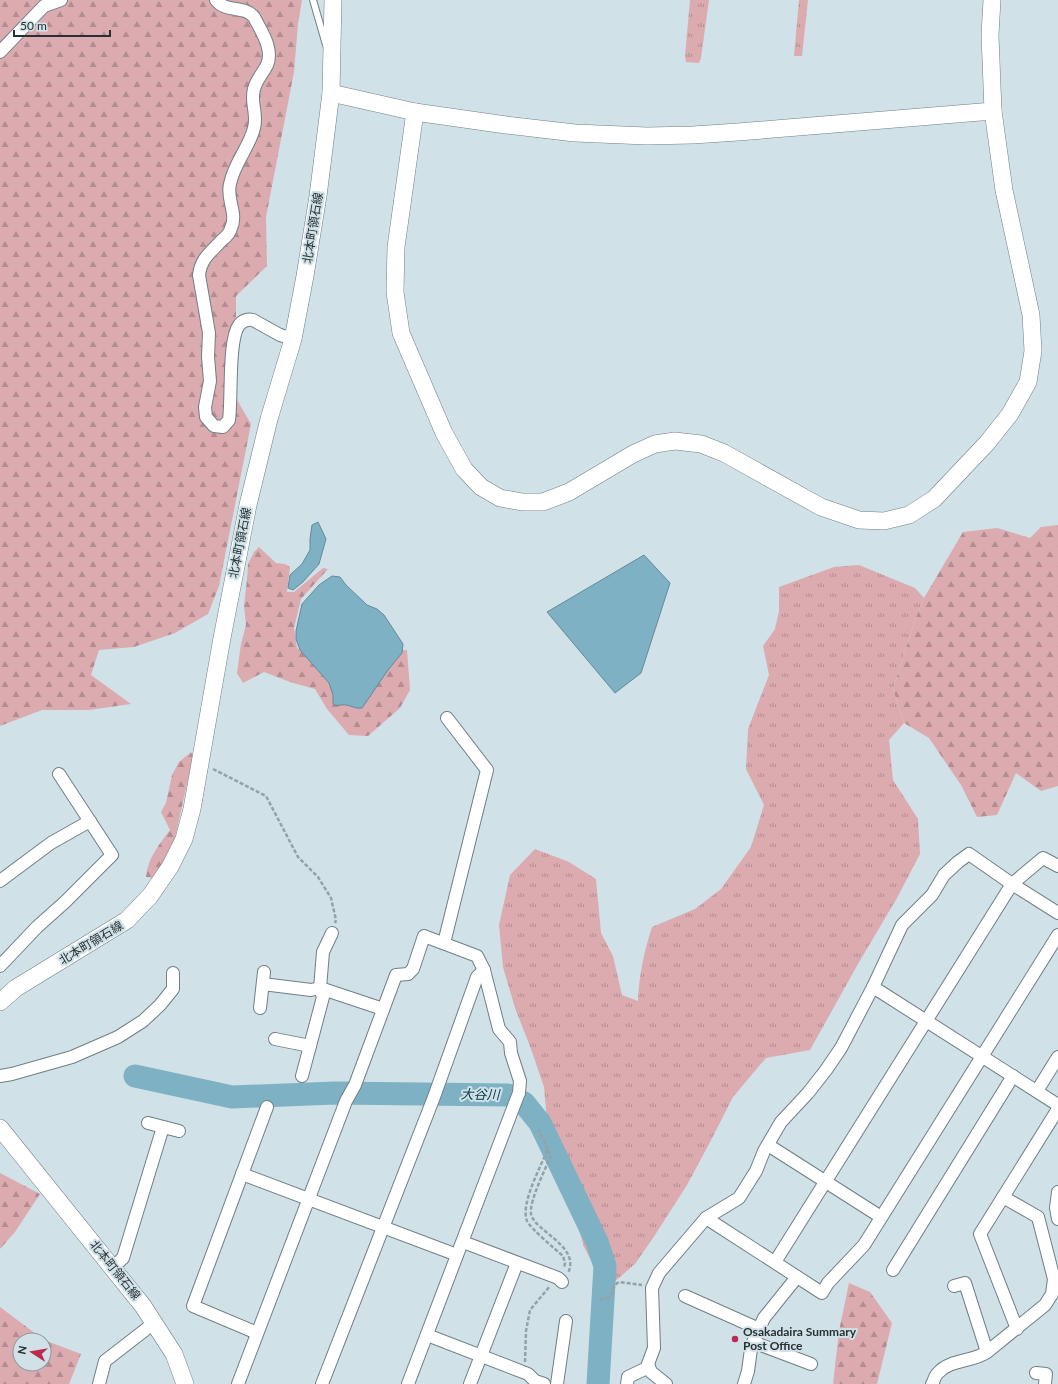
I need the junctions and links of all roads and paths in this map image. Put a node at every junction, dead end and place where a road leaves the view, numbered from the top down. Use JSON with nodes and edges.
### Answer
{"nodes":[{"id":1,"x":62,"y":0,"type":"edge"},
{"id":2,"x":216,"y":0,"type":"edge"},
{"id":3,"x":313,"y":0,"type":"edge"},
{"id":4,"x":333,"y":0,"type":"edge"},
{"id":5,"x":992,"y":0,"type":"edge"},
{"id":6,"x":0,"y":52,"type":"edge"},
{"id":7,"x":331,"y":63,"type":"junction"},
{"id":8,"x":331,"y":94,"type":"junction"},
{"id":9,"x":993,"y":111,"type":"junction"},
{"id":10,"x":415,"y":112,"type":"junction"},
{"id":11,"x":293,"y":339,"type":"junction"},
{"id":12,"x":447,"y":718,"type":"dead end"},
{"id":13,"x":200,"y":763,"type":"junction"},
{"id":14,"x":60,"y":774,"type":"dead end"},
{"id":15,"x":90,"y":820,"type":"junction"},
{"id":16,"x":1058,"y":866,"type":"edge"},
{"id":17,"x":0,"y":881,"type":"edge"},
{"id":18,"x":1012,"y":884,"type":"junction"},
{"id":19,"x":1058,"y":913,"type":"edge"},
{"id":20,"x":332,"y":933,"type":"joint"},
{"id":21,"x":1058,"y":935,"type":"edge"},
{"id":22,"x":444,"y":943,"type":"junction"},
{"id":23,"x":0,"y":966,"type":"edge"},
{"id":24,"x":484,"y":970,"type":"junction"},
{"id":25,"x":173,"y":973,"type":"dead end"},
{"id":26,"x":873,"y":987,"type":"junction"},
{"id":27,"x":320,"y":988,"type":"junction"},
{"id":28,"x":0,"y":1002,"type":"edge"},
{"id":29,"x":260,"y":1008,"type":"dead end"},
{"id":30,"x":383,"y":1009,"type":"junction"},
{"id":31,"x":926,"y":1021,"type":"junction"},
{"id":32,"x":275,"y":1039,"type":"dead end"},
{"id":33,"x":310,"y":1046,"type":"junction"},
{"id":34,"x":981,"y":1056,"type":"junction"},
{"id":35,"x":1058,"y":1057,"type":"edge"},
{"id":36,"x":0,"y":1076,"type":"edge"},
{"id":37,"x":302,"y":1076,"type":"dead end"},
{"id":38,"x":1013,"y":1076,"type":"junction"},
{"id":39,"x":1037,"y":1091,"type":"junction"},
{"id":40,"x":1058,"y":1105,"type":"edge"},
{"id":41,"x":268,"y":1107,"type":"dead end"},
{"id":42,"x":1058,"y":1109,"type":"edge"},
{"id":43,"x":148,"y":1123,"type":"dead end"},
{"id":44,"x":163,"y":1127,"type":"junction"},
{"id":45,"x":0,"y":1128,"type":"edge"},
{"id":46,"x":538,"y":1129,"type":"dead end"},
{"id":47,"x":179,"y":1131,"type":"dead end"},
{"id":48,"x":768,"y":1145,"type":"junction"},
{"id":49,"x":548,"y":1150,"type":"junction"},
{"id":50,"x":242,"y":1174,"type":"junction"},
{"id":51,"x":825,"y":1181,"type":"junction"},
{"id":52,"x":1058,"y":1192,"type":"edge"},
{"id":53,"x":1003,"y":1197,"type":"junction"},
{"id":54,"x":309,"y":1198,"type":"junction"},
{"id":55,"x":882,"y":1217,"type":"junction"},
{"id":56,"x":706,"y":1218,"type":"junction"},
{"id":57,"x":1058,"y":1218,"type":"edge"},
{"id":58,"x":383,"y":1227,"type":"junction"},
{"id":59,"x":463,"y":1242,"type":"junction"},
{"id":60,"x":457,"y":1255,"type":"junction"},
{"id":61,"x":775,"y":1262,"type":"junction"},
{"id":62,"x":517,"y":1263,"type":"junction"},
{"id":63,"x":1055,"y":1263,"type":"edge"},
{"id":64,"x":112,"y":1268,"type":"junction"},
{"id":65,"x":893,"y":1270,"type":"dead end"},
{"id":66,"x":797,"y":1277,"type":"junction"},
{"id":67,"x":560,"y":1280,"type":"junction"},
{"id":68,"x":656,"y":1280,"type":"junction"},
{"id":69,"x":954,"y":1286,"type":"dead end"},
{"id":70,"x":685,"y":1296,"type":"dead end"},
{"id":71,"x":600,"y":1299,"type":"dead end"},
{"id":72,"x":566,"y":1321,"type":"dead end"},
{"id":73,"x":154,"y":1323,"type":"junction"},
{"id":74,"x":758,"y":1329,"type":"junction"},
{"id":75,"x":1017,"y":1329,"type":"junction"},
{"id":76,"x":257,"y":1333,"type":"junction"},
{"id":77,"x":426,"y":1335,"type":"junction"},
{"id":78,"x":753,"y":1342,"type":"junction"},
{"id":79,"x":987,"y":1352,"type":"junction"},
{"id":80,"x":481,"y":1356,"type":"junction"},
{"id":81,"x":811,"y":1364,"type":"dead end"},
{"id":82,"x":649,"y":1367,"type":"junction"},
{"id":83,"x":524,"y":1372,"type":"junction"},
{"id":84,"x":1036,"y":1373,"type":"dead end"},
{"id":85,"x":99,"y":1384,"type":"edge"},
{"id":86,"x":185,"y":1384,"type":"edge"},
{"id":87,"x":238,"y":1384,"type":"edge"},
{"id":88,"x":322,"y":1384,"type":"edge"},
{"id":89,"x":408,"y":1384,"type":"edge"},
{"id":90,"x":470,"y":1384,"type":"edge"},
{"id":91,"x":544,"y":1384,"type":"edge"},
{"id":92,"x":557,"y":1384,"type":"edge"},
{"id":93,"x":627,"y":1384,"type":"edge"},
{"id":94,"x":666,"y":1384,"type":"edge"},
{"id":95,"x":744,"y":1384,"type":"edge"},
{"id":96,"x":932,"y":1384,"type":"edge"},
{"id":97,"x":1045,"y":1384,"type":"edge"}],
"edges":[{"from":1,"to":6,"type":"street"},
{"from":2,"to":11,"type":"street"},
{"from":3,"to":7,"type":"lane"},
{"from":4,"to":7,"type":"street","name":"北本町領石線"},
{"from":5,"to":9,"type":"street"},
{"from":7,"to":8,"type":"street","name":"北本町領石線"},
{"from":8,"to":10,"type":"street"},
{"from":8,"to":11,"type":"street","name":"北本町領石線"},
{"from":9,"to":10,"type":"street"},
{"from":9,"to":10,"type":"street"},
{"from":11,"to":13,"type":"street","name":"北本町領石線"},
{"from":12,"to":22,"type":"street"},
{"from":13,"to":20,"type":"path"},
{"from":13,"to":28,"type":"street","name":"北本町領石線"},
{"from":14,"to":15,"type":"street"},
{"from":15,"to":17,"type":"street"},
{"from":15,"to":23,"type":"street"},
{"from":16,"to":18,"type":"street"},
{"from":18,"to":19,"type":"street"},
{"from":18,"to":26,"type":"street"},
{"from":18,"to":31,"type":"street"},
{"from":20,"to":27,"type":"street"},
{"from":21,"to":34,"type":"street"},
{"from":22,"to":24,"type":"street"},
{"from":22,"to":30,"type":"street"},
{"from":24,"to":58,"type":"street"},
{"from":24,"to":59,"type":"street"},
{"from":25,"to":36,"type":"street"},
{"from":26,"to":31,"type":"street"},
{"from":26,"to":48,"type":"street"},
{"from":27,"to":29,"type":"street"},
{"from":27,"to":30,"type":"street"},
{"from":27,"to":33,"type":"street"},
{"from":30,"to":54,"type":"street"},
{"from":31,"to":34,"type":"street"},
{"from":31,"to":51,"type":"street"},
{"from":32,"to":33,"type":"street"},
{"from":33,"to":37,"type":"street"},
{"from":34,"to":38,"type":"street"},
{"from":34,"to":55,"type":"street"},
{"from":35,"to":39,"type":"street"},
{"from":38,"to":39,"type":"street"},
{"from":38,"to":65,"type":"street"},
{"from":39,"to":40,"type":"street"},
{"from":41,"to":50,"type":"street"},
{"from":42,"to":53,"type":"street"},
{"from":43,"to":44,"type":"street"},
{"from":44,"to":47,"type":"street"},
{"from":44,"to":64,"type":"street"},
{"from":45,"to":64,"type":"street","name":"北本町領石線"},
{"from":46,"to":49,"type":"path"},
{"from":48,"to":51,"type":"street"},
{"from":48,"to":56,"type":"street"},
{"from":49,"to":67,"type":"path"},
{"from":49,"to":67,"type":"path"},
{"from":50,"to":54,"type":"street"},
{"from":50,"to":76,"type":"street"},
{"from":51,"to":55,"type":"street"},
{"from":51,"to":61,"type":"street"},
{"from":52,"to":57,"type":"street"},
{"from":53,"to":63,"type":"street"},
{"from":53,"to":75,"type":"street"},
{"from":54,"to":58,"type":"street"},
{"from":54,"to":76,"type":"street"},
{"from":55,"to":66,"type":"street"},
{"from":56,"to":61,"type":"street"},
{"from":56,"to":68,"type":"street"},
{"from":58,"to":60,"type":"street"},
{"from":58,"to":88,"type":"street"},
{"from":59,"to":60,"type":"street"},
{"from":59,"to":62,"type":"street"},
{"from":60,"to":77,"type":"street"},
{"from":61,"to":66,"type":"street"},
{"from":62,"to":67,"type":"street"},
{"from":62,"to":80,"type":"street"},
{"from":63,"to":75,"type":"street"},
{"from":64,"to":73,"type":"street","name":"北本町領石線"},
{"from":66,"to":74,"type":"street"},
{"from":67,"to":83,"type":"path"},
{"from":68,"to":71,"type":"path"},
{"from":68,"to":82,"type":"street"},
{"from":69,"to":79,"type":"street"},
{"from":70,"to":74,"type":"street"},
{"from":72,"to":92,"type":"street"},
{"from":73,"to":85,"type":"street"},
{"from":73,"to":86,"type":"street","name":"北本町領石線"},
{"from":74,"to":78,"type":"street"},
{"from":75,"to":79,"type":"street"},
{"from":76,"to":87,"type":"street"},
{"from":77,"to":80,"type":"street"},
{"from":77,"to":89,"type":"street"},
{"from":78,"to":81,"type":"street"},
{"from":78,"to":95,"type":"street"},
{"from":79,"to":96,"type":"street"},
{"from":80,"to":83,"type":"street"},
{"from":80,"to":90,"type":"street"},
{"from":82,"to":93,"type":"street"},
{"from":82,"to":94,"type":"street"},
{"from":83,"to":91,"type":"street"},
{"from":84,"to":97,"type":"street"}]}
